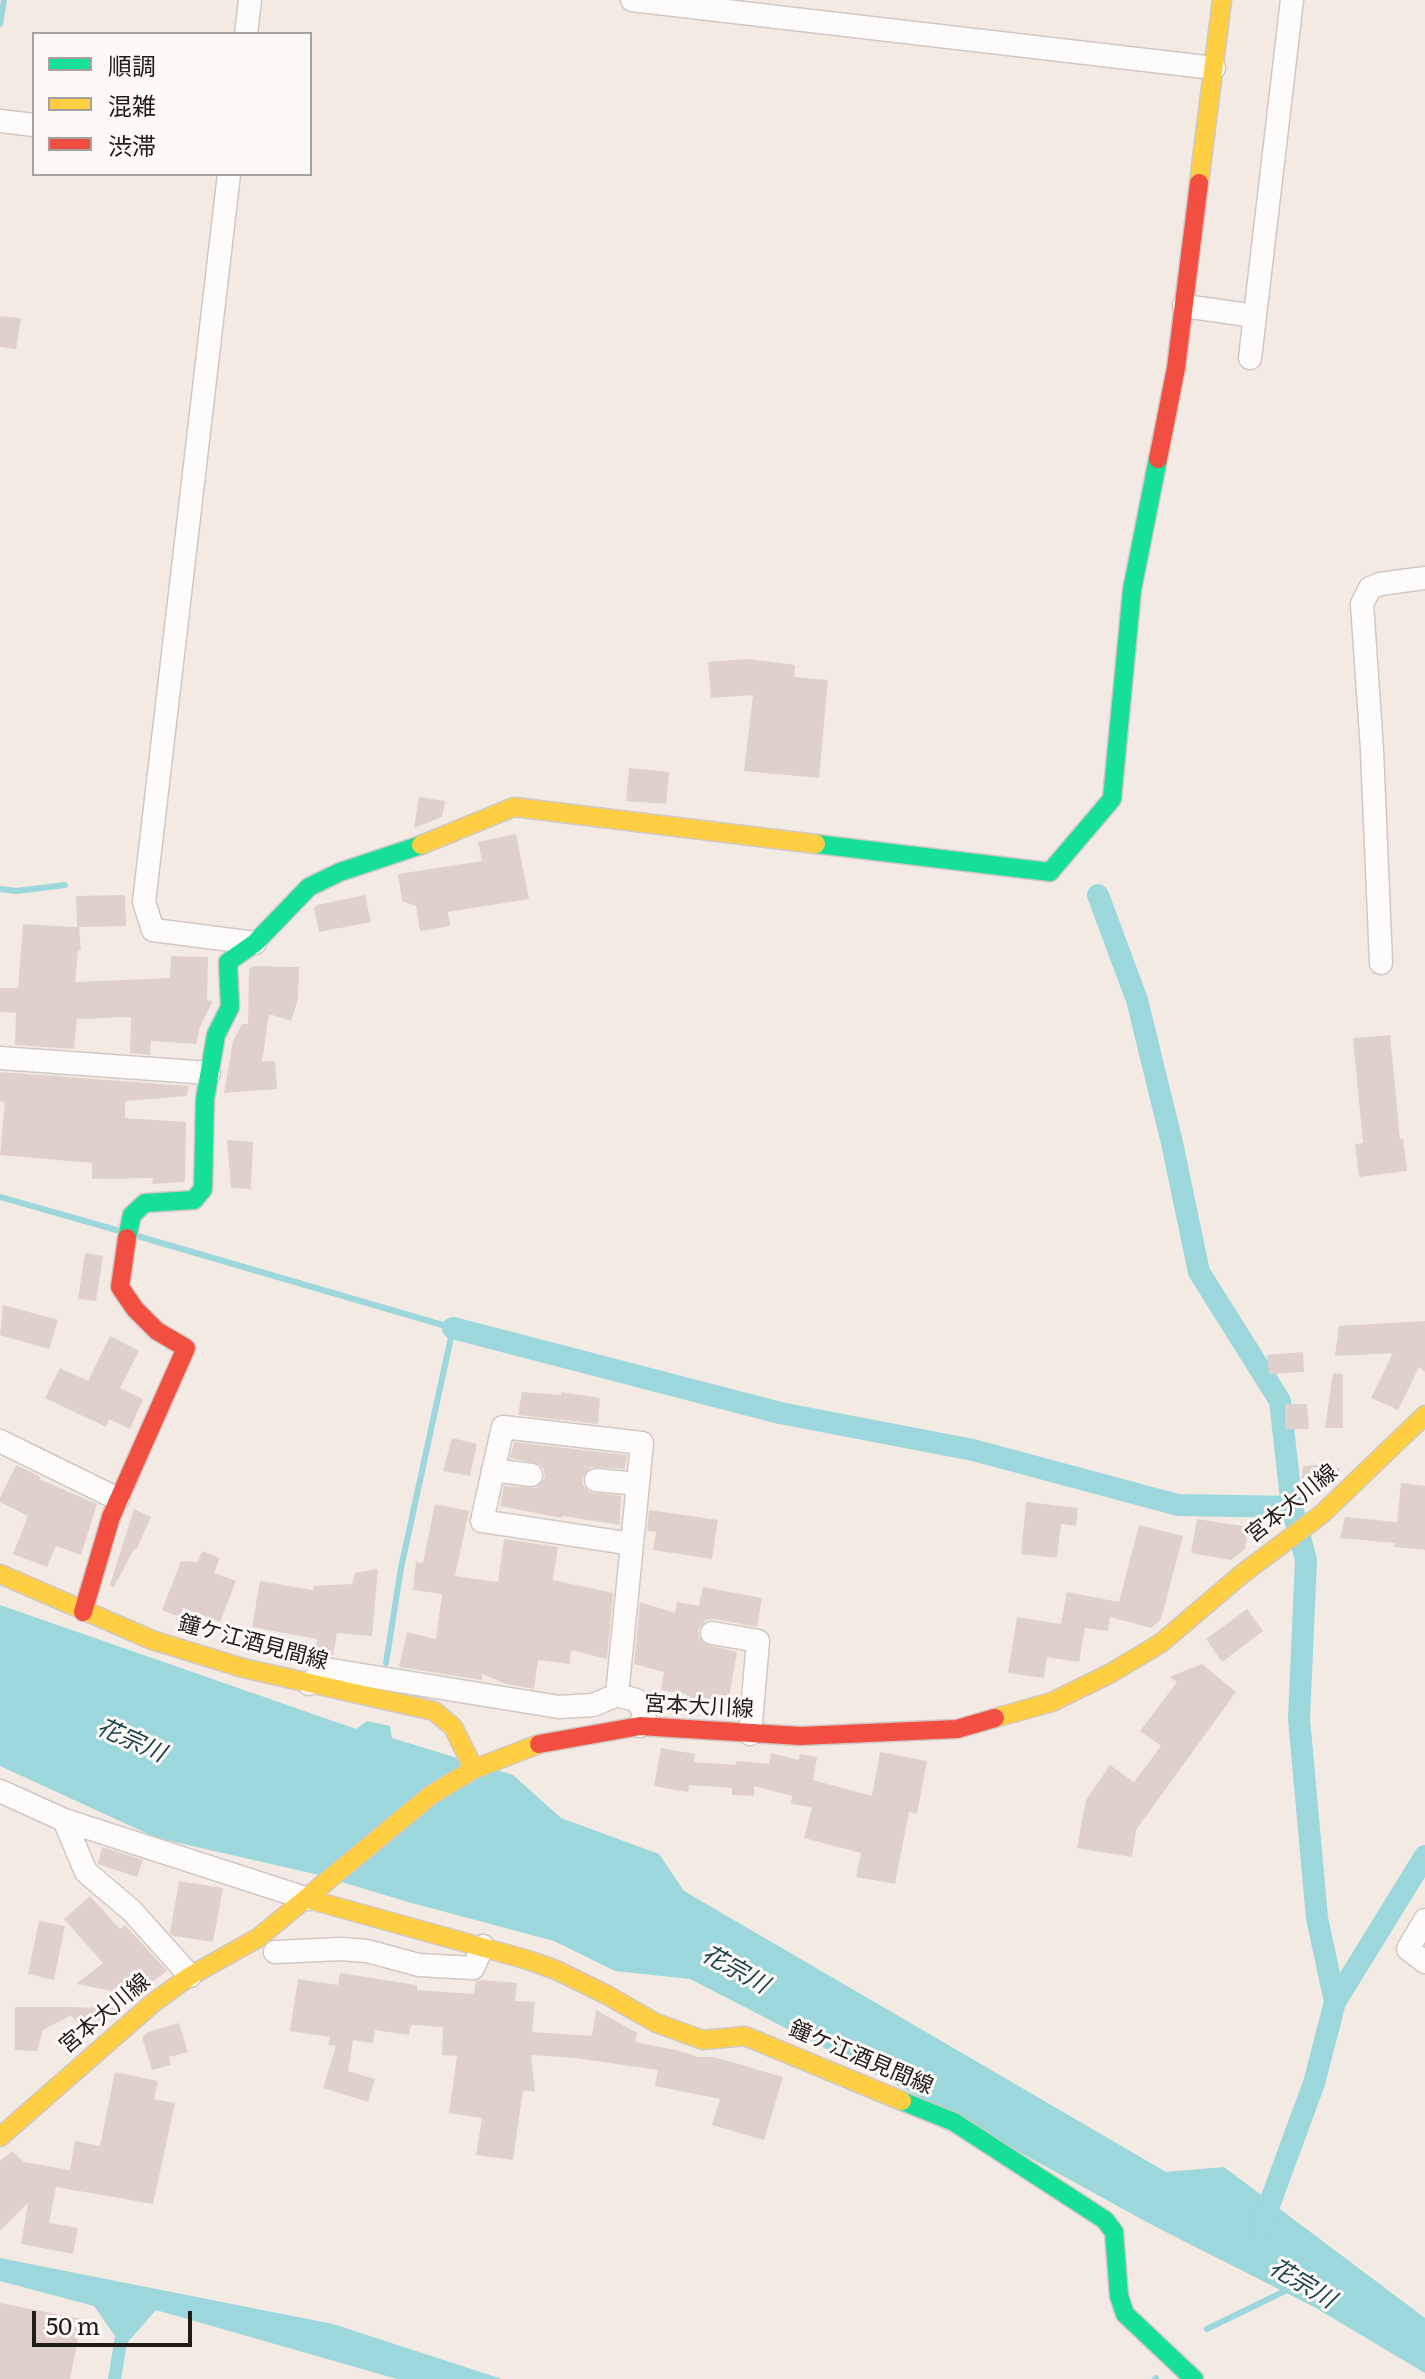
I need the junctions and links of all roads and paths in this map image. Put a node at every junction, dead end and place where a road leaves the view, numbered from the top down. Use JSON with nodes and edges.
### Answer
{"nodes":[{"id":1,"x":250,"y":0,"type":"edge"},
{"id":2,"x":632,"y":0,"type":"edge"},
{"id":3,"x":1222,"y":0,"type":"edge"},
{"id":4,"x":1292,"y":0,"type":"edge"},
{"id":5,"x":246,"y":32,"type":"edge"},
{"id":6,"x":1214,"y":68,"type":"junction"},
{"id":7,"x":0,"y":121,"type":"edge"},
{"id":8,"x":32,"y":125,"type":"edge"},
{"id":9,"x":229,"y":176,"type":"edge"},
{"id":10,"x":1184,"y":306,"type":"junction"},
{"id":11,"x":1255,"y":316,"type":"junction"},
{"id":12,"x":1250,"y":358,"type":"dead end"},
{"id":13,"x":1425,"y":578,"type":"edge"},
{"id":14,"x":255,"y":943,"type":"junction"},
{"id":15,"x":1381,"y":963,"type":"dead end"},
{"id":16,"x":0,"y":1058,"type":"edge"},
{"id":17,"x":209,"y":1073,"type":"junction"},
{"id":18,"x":1425,"y":1415,"type":"edge"},
{"id":19,"x":0,"y":1441,"type":"edge"},
{"id":20,"x":493,"y":1470,"type":"junction"},
{"id":21,"x":531,"y":1475,"type":"dead end"},
{"id":22,"x":596,"y":1480,"type":"dead end"},
{"id":23,"x":638,"y":1484,"type":"junction"},
{"id":24,"x":118,"y":1499,"type":"junction"},
{"id":25,"x":632,"y":1544,"type":"junction"},
{"id":26,"x":0,"y":1574,"type":"edge"},
{"id":27,"x":83,"y":1612,"type":"junction"},
{"id":28,"x":712,"y":1633,"type":"dead end"},
{"id":29,"x":309,"y":1684,"type":"junction"},
{"id":30,"x":617,"y":1695,"type":"junction"},
{"id":31,"x":640,"y":1726,"type":"junction"},
{"id":32,"x":750,"y":1734,"type":"junction"},
{"id":33,"x":470,"y":1762,"type":"junction"},
{"id":34,"x":0,"y":1791,"type":"edge"},
{"id":35,"x":64,"y":1820,"type":"junction"},
{"id":36,"x":314,"y":1893,"type":"junction"},
{"id":37,"x":1425,"y":1920,"type":"edge"},
{"id":38,"x":483,"y":1946,"type":"junction"},
{"id":39,"x":275,"y":1952,"type":"dead end"},
{"id":40,"x":1425,"y":1962,"type":"edge"},
{"id":41,"x":190,"y":1976,"type":"junction"},
{"id":42,"x":0,"y":2137,"type":"edge"},
{"id":43,"x":1194,"y":2379,"type":"edge"}],
"edges":[{"from":1,"to":5,"type":"street"},
{"from":2,"to":6,"type":"street"},
{"from":3,"to":6,"type":"main road"},
{"from":4,"to":11,"type":"street"},
{"from":6,"to":10,"type":"main road"},
{"from":7,"to":8,"type":"street"},
{"from":9,"to":14,"type":"street"},
{"from":10,"to":11,"type":"street"},
{"from":10,"to":14,"type":"main road"},
{"from":11,"to":12,"type":"street"},
{"from":13,"to":15,"type":"street"},
{"from":14,"to":17,"type":"main road"},
{"from":16,"to":17,"type":"street"},
{"from":17,"to":24,"type":"main road"},
{"from":18,"to":32,"type":"main road","name":"宮本大川線"},
{"from":19,"to":24,"type":"street"},
{"from":20,"to":21,"type":"street"},
{"from":20,"to":23,"type":"street"},
{"from":20,"to":25,"type":"street"},
{"from":22,"to":23,"type":"street"},
{"from":23,"to":25,"type":"street"},
{"from":24,"to":27,"type":"main road"},
{"from":25,"to":30,"type":"street"},
{"from":26,"to":27,"type":"main road","name":"鐘ケ江酒見間線"},
{"from":27,"to":29,"type":"main road","name":"鐘ケ江酒見間線"},
{"from":28,"to":32,"type":"street"},
{"from":29,"to":30,"type":"street"},
{"from":29,"to":33,"type":"main road","name":"鐘ケ江酒見間線"},
{"from":30,"to":31,"type":"street"},
{"from":31,"to":32,"type":"main road","name":"宮本大川線"},
{"from":31,"to":33,"type":"main road","name":"宮本大川線"},
{"from":33,"to":36,"type":"main road","name":"宮本大川線"},
{"from":34,"to":35,"type":"street"},
{"from":35,"to":36,"type":"street"},
{"from":35,"to":41,"type":"street"},
{"from":36,"to":38,"type":"main road","name":"鐘ケ江酒見間線"},
{"from":36,"to":41,"type":"main road","name":"宮本大川線"},
{"from":37,"to":40,"type":"street"},
{"from":38,"to":39,"type":"street"},
{"from":38,"to":43,"type":"main road","name":"鐘ケ江酒見間線"},
{"from":41,"to":42,"type":"main road","name":"宮本大川線"}]}
